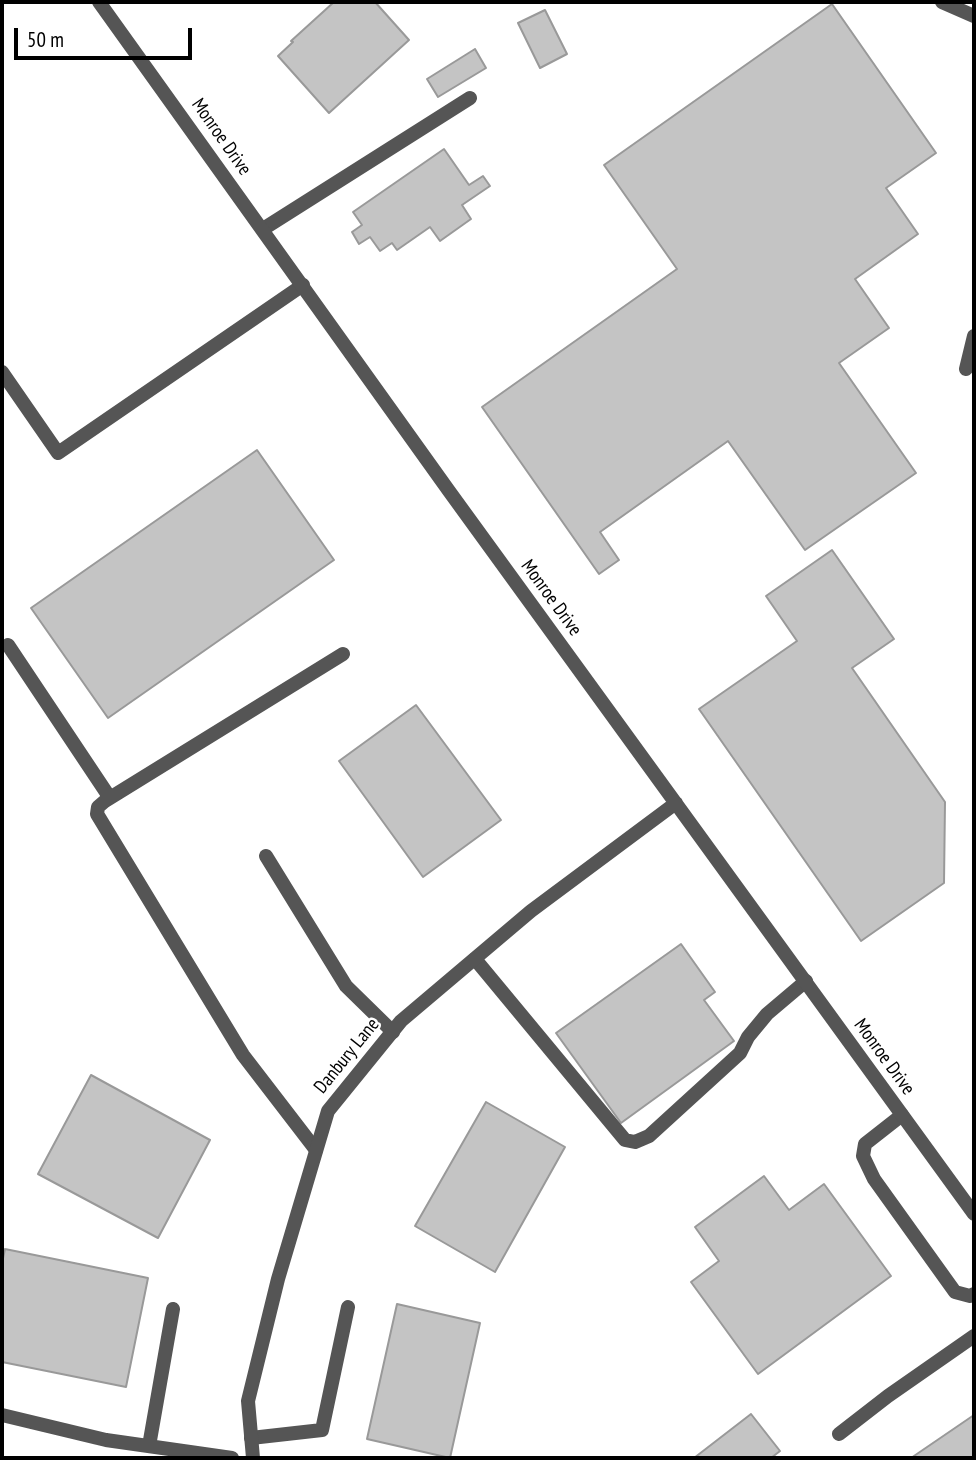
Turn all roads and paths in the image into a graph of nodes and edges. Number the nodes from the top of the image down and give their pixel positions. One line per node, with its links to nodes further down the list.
1 (99, 2): 5 (street, Monroe Drive)
2 (942, 2): 3 (street)
3 (974, 16)
4 (470, 98): 5 (street)
5 (263, 229): 6 (street, Monroe Drive)
6 (303, 285): 9 (street); 13 (street, Monroe Drive)
7 (974, 336): 8 (street)
8 (966, 369)
9 (2, 372)
10 (8, 645): 12 (street)
11 (343, 654): 12 (street)
12 (110, 798): 19 (street)
13 (676, 803): 15 (street, Danbury Lane); 16 (street, Monroe Drive)
14 (266, 856): 17 (street)
15 (475, 959): 16 (street); 17 (street, Danbury Lane)
16 (806, 981): 18 (street, Monroe Drive)
17 (393, 1031): 19 (street, Danbury Lane)
18 (902, 1115): 20 (street, Monroe Drive); 21 (street)
19 (316, 1150): 27 (street, Danbury Lane)
20 (974, 1214)
21 (973, 1297)
22 (348, 1307): 27 (street)
23 (173, 1309): 28 (street)
24 (974, 1336): 26 (street)
25 (2, 1415): 28 (street)
26 (839, 1434)
27 (251, 1437): 30 (street, Danbury Lane)
28 (149, 1446): 29 (street)
29 (232, 1458)
30 (253, 1458)

